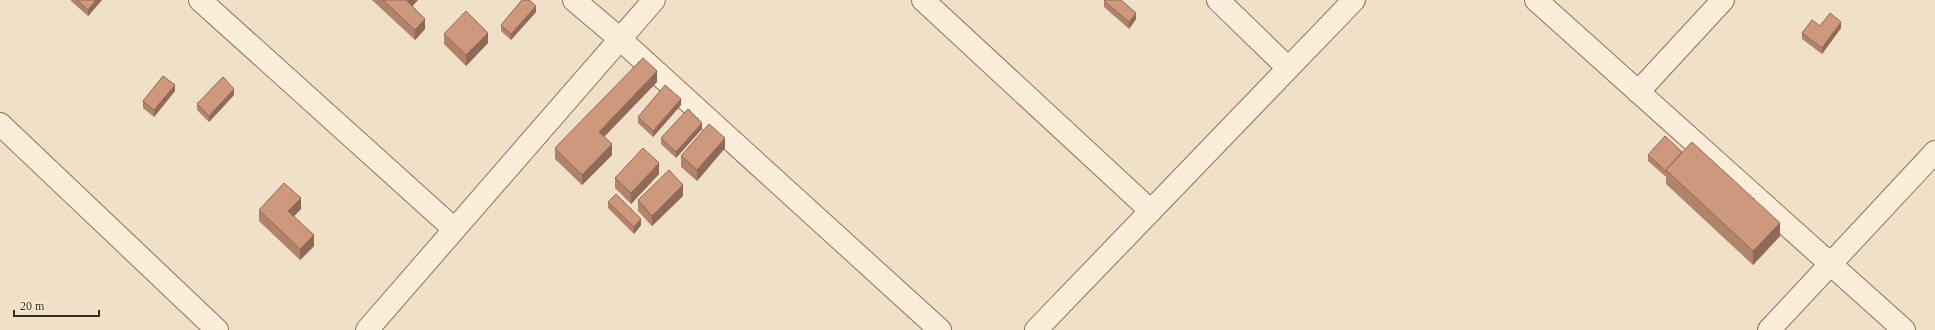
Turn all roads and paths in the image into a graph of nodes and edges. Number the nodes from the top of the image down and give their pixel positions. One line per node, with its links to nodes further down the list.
1 (200, 0): 15 (street)
2 (574, 0): 9 (street)
3 (654, 0): 9 (street)
4 (923, 0): 14 (street)
5 (1218, 0): 10 (street)
6 (1354, 0): 10 (street)
7 (1536, 0): 11 (street)
8 (1723, 0): 11 (street)
9 (620, 39): 15 (street); 19 (street)
10 (1288, 68): 14 (street)
11 (1638, 92): 16 (street)
12 (0, 124): 17 (street)
13 (1935, 152): 16 (street)
14 (1151, 211): 20 (street)
15 (454, 230): 18 (street)
16 (1830, 264): 21 (street); 22 (street)
17 (217, 330)
18 (366, 330)
19 (940, 330)
20 (1036, 330)
21 (1769, 330)
22 (1904, 330)

